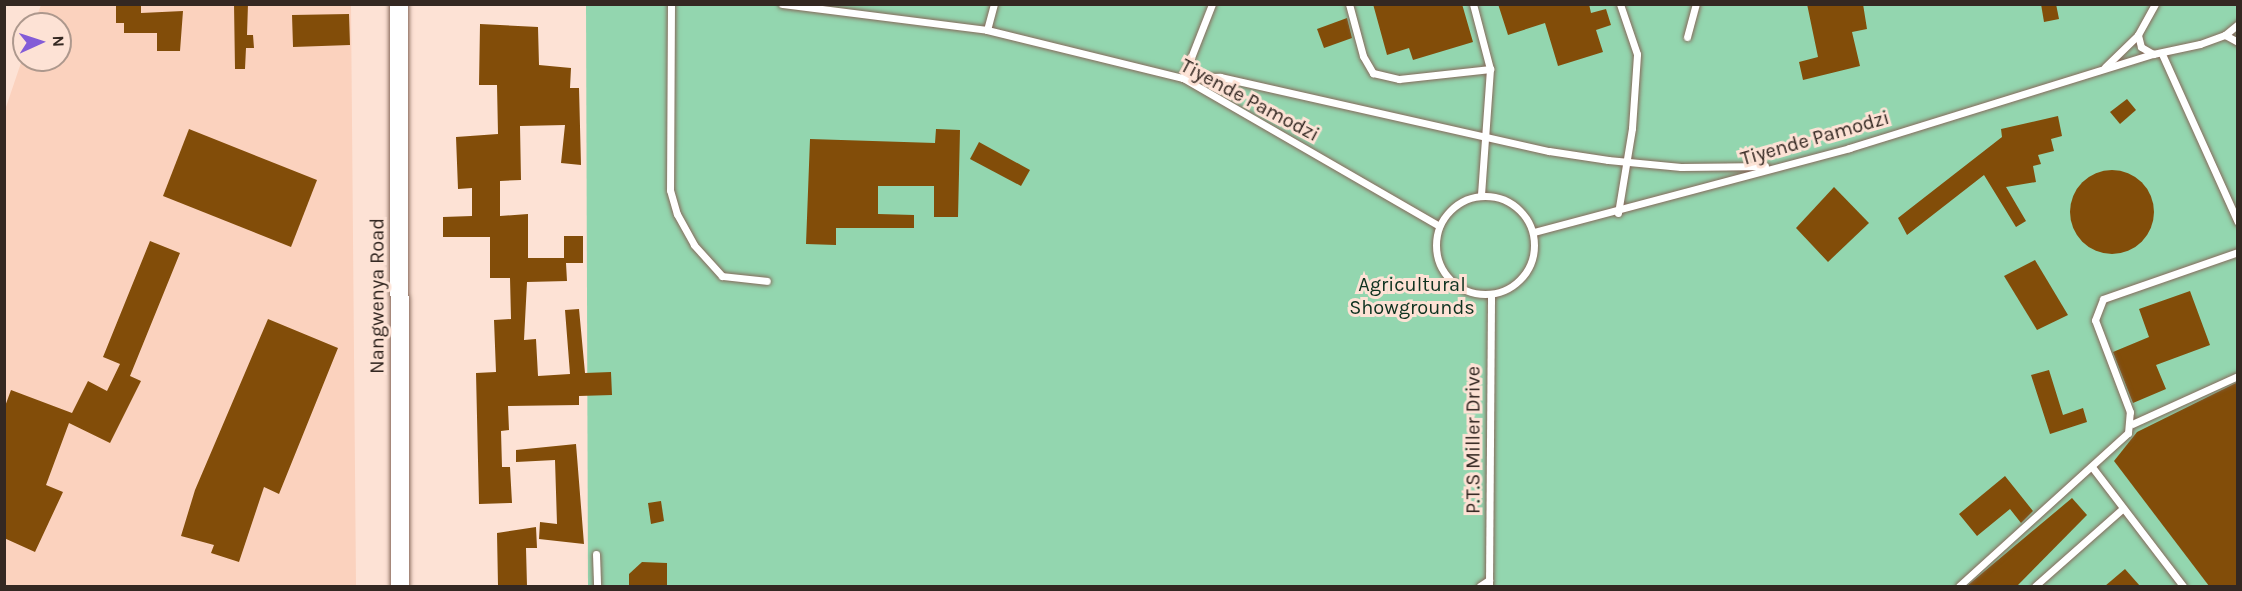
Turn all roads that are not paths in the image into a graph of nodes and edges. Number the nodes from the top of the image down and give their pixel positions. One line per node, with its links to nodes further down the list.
1 (399, 4): 40 (main road, Nangwenya Road)
2 (671, 4): 32 (lane)
3 (782, 4): 11 (lane, Tiyende Pamodzi)
4 (994, 4): 13 (lane)
5 (1212, 4): 22 (lane)
6 (1349, 4): 20 (lane)
7 (1473, 4): 20 (lane)
8 (1620, 4): 24 (lane)
9 (1696, 4): 16 (lane)
10 (2155, 4): 14 (lane, Tiyende Pamodzi)
11 (809, 6): 13 (lane, Tiyende Pamodzi)
12 (2238, 24): 15 (lane)
13 (987, 30): 22 (lane, Tiyende Pamodzi)
14 (2138, 35): 18 (lane); 21 (lane, Tiyende Pamodzi)
15 (2225, 35): 17 (lane); 19 (lane, Tiyende Pamodzi)
16 (1687, 37)
17 (2238, 42)
18 (2153, 54): 19 (lane, Tiyende Pamodzi); 21 (lane, Tiyende Pamodzi)
19 (2162, 54): 28 (lane)
20 (1490, 69): 23 (lane)
21 (2103, 69): 25 (lane, Tiyende Pamodzi)
22 (1183, 78): 23 (lane); 29 (lane, Tiyende Pamodzi)
23 (1488, 136): 24 (lane); 26 (lane)
24 (1628, 162): 25 (lane); 27 (lane)
25 (1774, 166): 27 (lane, Tiyende Pamodzi)
26 (1481, 196): 29 (lane); 30 (lane)
27 (1618, 213): 30 (lane, Tiyende Pamodzi)
28 (2238, 222)
29 (1439, 226): 33 (lane)
30 (1534, 232): 33 (lane)
31 (2238, 252): 35 (lane)
32 (767, 281)
33 (1491, 294): 39 (lane, P.T.S Miller Drive)
34 (2238, 376): 35 (lane)
35 (2132, 424): 36 (lane)
36 (2092, 467): 37 (lane); 43 (lane)
37 (2121, 510): 44 (lane); 45 (lane)
38 (596, 554): 41 (lane)
39 (1489, 583): 42 (lane)
40 (400, 586)
41 (597, 586)
42 (1480, 586)
43 (1959, 586)
44 (2035, 586)
45 (2182, 586)

